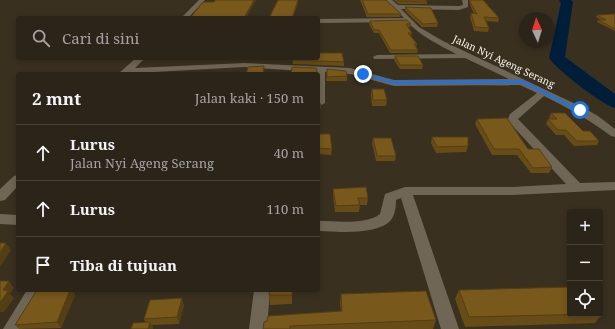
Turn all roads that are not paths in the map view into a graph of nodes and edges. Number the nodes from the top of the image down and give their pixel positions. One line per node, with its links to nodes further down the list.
1 (202, 0): 5 (street)
2 (389, 0): 4 (street, Jalan Nyi Ageng Serang)
3 (465, 0): 4 (street)
4 (395, 7): 6 (street, Jalan Nyi Ageng Serang)
5 (186, 16)
6 (409, 20): 7 (street); 8 (street, Jalan Nyi Ageng Serang)
7 (320, 21)
8 (466, 56): 9 (street); 16 (street, Jalan Nyi Ageng Serang)
9 (377, 57)
10 (139, 60): 14 (street)
11 (284, 60): 13 (street)
12 (321, 69): 13 (street); 16 (street); 18 (street)
13 (282, 70): 15 (street)
14 (125, 72)
15 (137, 72)
16 (522, 82): 17 (street, Jalan Nyi Ageng Serang)
17 (544, 92): 19 (street, Jalan Nyi Ageng Serang); 22 (street)
18 (320, 103)
19 (615, 134)
20 (16, 181): 24 (street)
21 (615, 186): 22 (street)
22 (577, 188): 23 (street)
23 (406, 191): 27 (street); 32 (street)
24 (0, 198)
25 (0, 219): 26 (street)
26 (16, 220)
27 (320, 226)
28 (35, 292): 30 (street)
29 (262, 292): 31 (street)
30 (12, 329)
31 (258, 329)
32 (450, 329)

